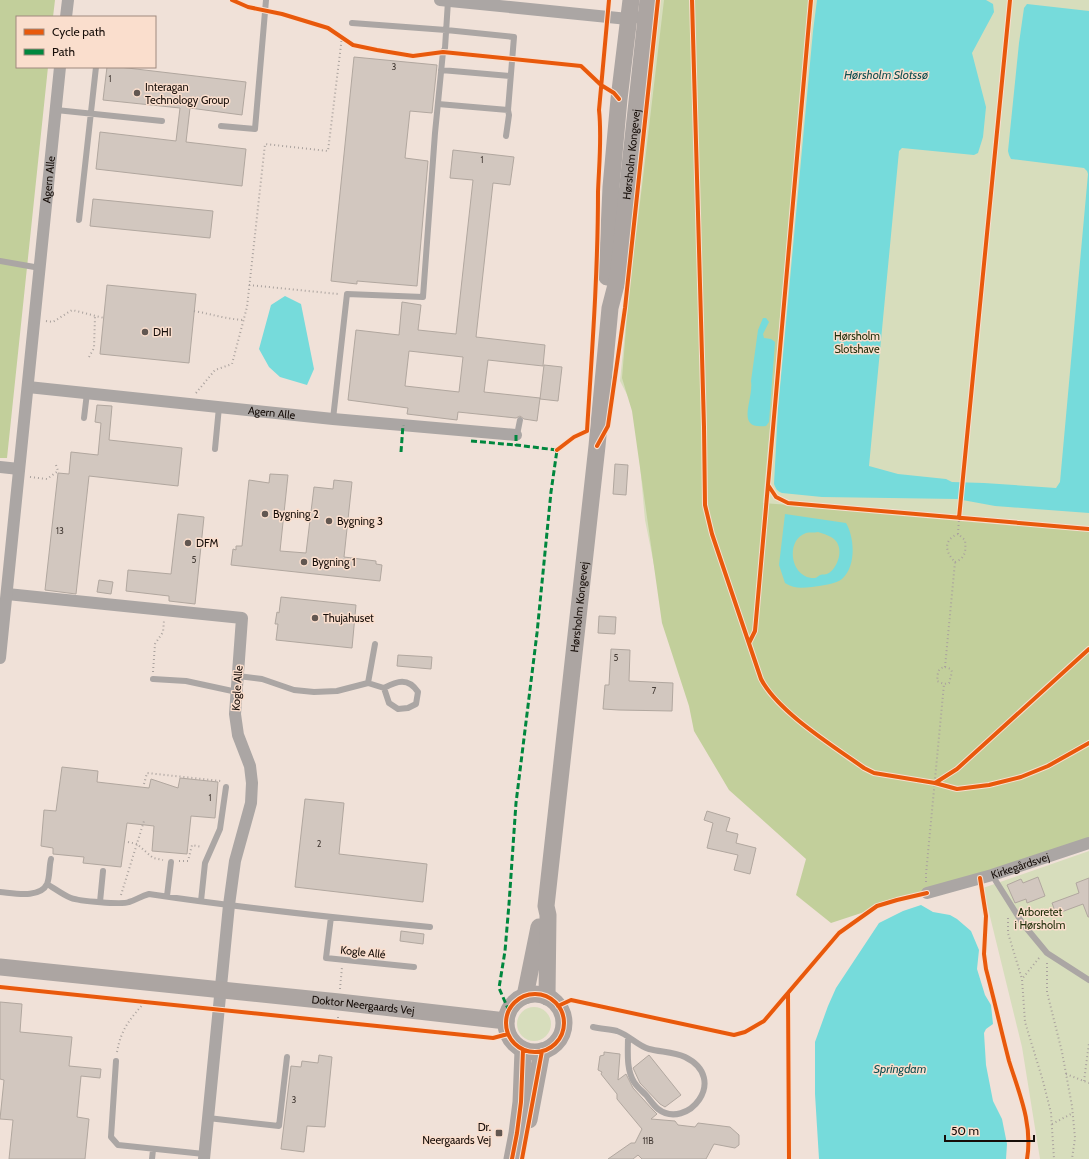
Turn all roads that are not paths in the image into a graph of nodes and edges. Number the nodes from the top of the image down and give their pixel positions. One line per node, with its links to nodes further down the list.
1 (68, 0): 6 (street)
2 (266, 0): 19 (lane)
3 (631, 0): 7 (main road, Hørsholm Kongevej)
4 (451, 1): 7 (street); 9 (lane)
5 (647, 6): 7 (street); 21 (main road, Hørsholm Kongevej)
6 (66, 16)
7 (628, 20): 21 (main road); 25 (main road, Hørsholm Kongevej)
8 (352, 23): 9 (lane)
9 (446, 30): 12 (lane); 13 (lane)
10 (60, 68): 15 (street, Agern Alle)
11 (96, 68): 17 (lane)
12 (441, 70): 13 (lane); 14 (lane)
13 (510, 76): 16 (lane)
14 (438, 104): 16 (lane); 30 (lane)
15 (56, 110): 17 (lane); 24 (street, Agern Alle)
16 (508, 110): 20 (lane)
17 (91, 114): 18 (lane); 22 (lane)
18 (162, 121)
19 (221, 126)
20 (506, 136)
21 (628, 185): 25 (main road, Hørsholm Kongevej)
22 (79, 220)
23 (0, 261): 24 (lane)
24 (40, 268): 26 (street, Agern Alle)
25 (610, 308): 57 (main road, Hørsholm Kongevej)
26 (28, 387): 27 (street, Agern Alle); 35 (street, Agern Alle)
27 (87, 393): 28 (street, Agern Alle); 29 (lane)
28 (219, 407): 30 (street, Agern Alle); 33 (lane)
29 (84, 418)
30 (333, 419): 32 (street, Agern Alle)
31 (520, 420): 32 (lane)
32 (516, 435)
33 (215, 450)
34 (0, 467): 35 (street)
35 (19, 472): 36 (street, Agern Alle)
36 (6, 594): 38 (street, Agern Alle); 39 (street, Kogle Alle)
37 (376, 644): 41 (lane)
38 (0, 658)
39 (238, 676): 41 (lane); 43 (street, Kogle Alle)
40 (153, 679): 43 (lane)
41 (368, 683): 42 (lane)
42 (384, 688): 42 (lane)
43 (237, 692): 56 (street, Kogle Alle)
44 (226, 787): 55 (lane)
45 (1089, 843): 49 (street, Kirkegårdsvej)
46 (51, 859): 50 (lane)
47 (171, 862): 53 (lane)
48 (104, 871): 54 (lane)
49 (992, 875): 51 (street, Kirkegårdsvej); 62 (lane)
50 (47, 884): 52 (lane); 54 (lane)
51 (927, 888)
52 (0, 892)
53 (167, 896): 54 (lane); 55 (lane)
54 (100, 902)
55 (201, 902): 56 (lane)
56 (229, 906): 58 (lane); 63 (street, Kogle Alle)
57 (546, 906): 64 (main road, Hørsholm Kongevej); 65 (main road, Hørsholm Kongevej)
58 (331, 918): 59 (lane); 61 (lane, Kogle Allé)
59 (430, 927)
60 (0, 967): 63 (main road, Doktor Neergaards Vej)
61 (414, 967)
62 (1089, 980)
63 (221, 990): 66 (main road, Doktor Neergaards Vej); 73 (street)
64 (525, 996): 65 (main road); 66 (main road)
65 (547, 997): 70 (main road)
66 (506, 1021): 69 (main road)
67 (594, 1027): 68 (lane)
68 (628, 1037): 68 (lane)
69 (523, 1050): 70 (main road); 77 (main road)
70 (542, 1052): 78 (main road)
71 (287, 1057): 73 (lane)
72 (116, 1061): 74 (lane)
73 (208, 1118): 75 (street)
74 (153, 1150): 75 (lane); 76 (lane)
75 (204, 1157)
76 (152, 1159)
77 (512, 1159)
78 (522, 1159)

